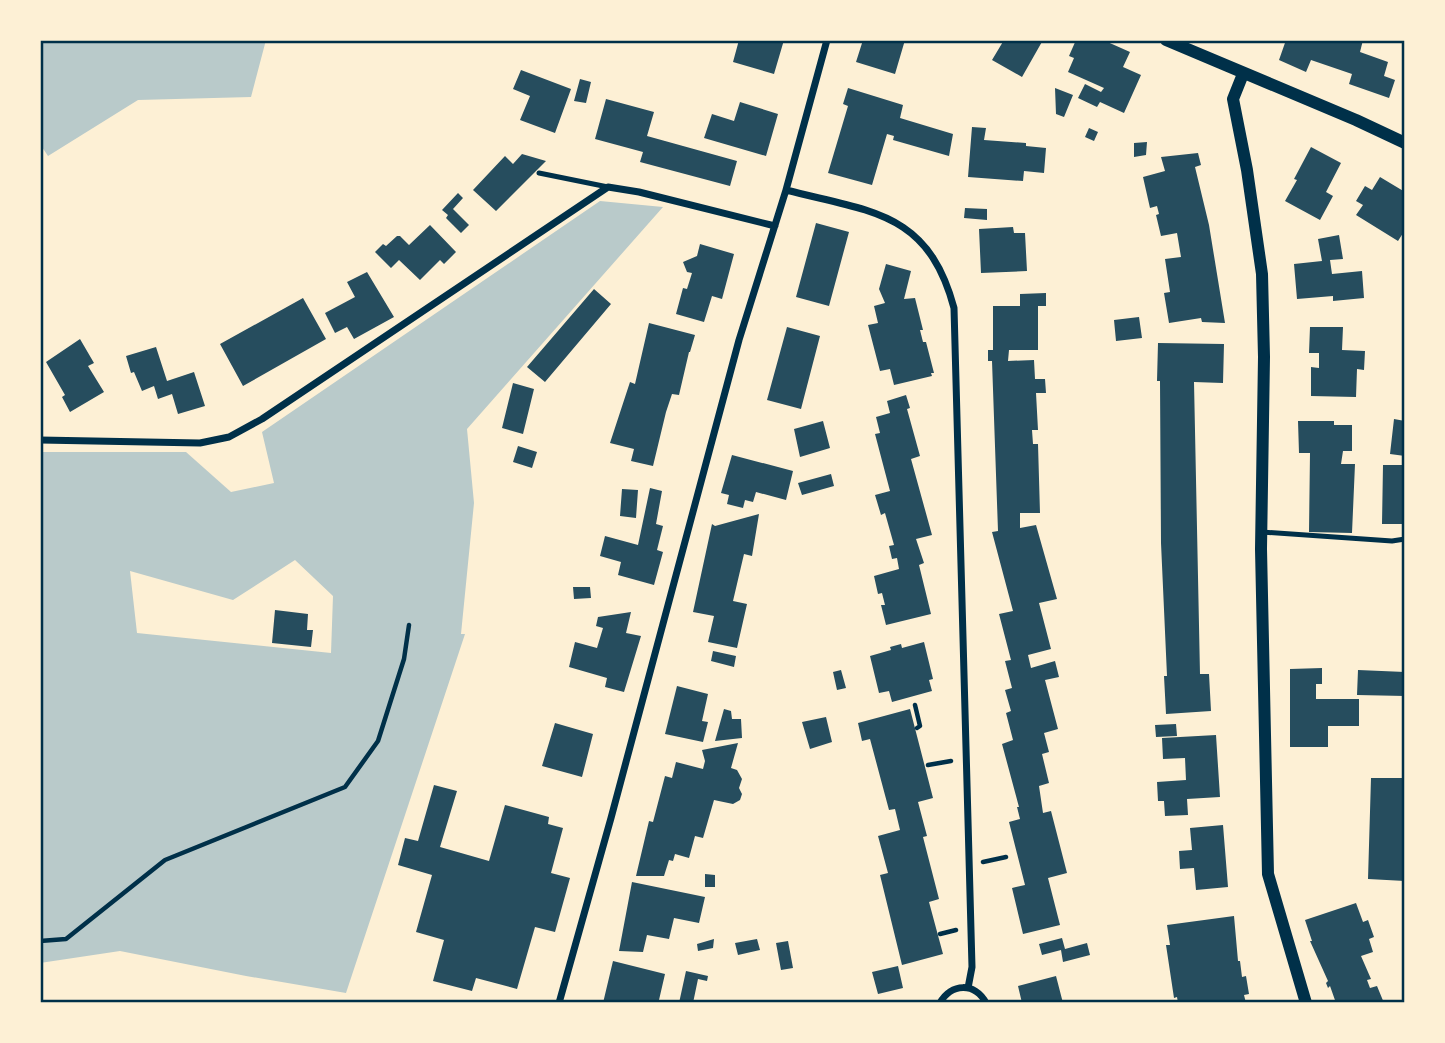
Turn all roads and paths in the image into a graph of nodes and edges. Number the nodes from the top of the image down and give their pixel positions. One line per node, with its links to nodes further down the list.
1 (827, 40): 7 (street)
2 (1166, 40): 3 (street)
3 (1243, 74): 4 (street); 10 (street)
4 (1405, 143)
5 (539, 173): 6 (lane)
6 (608, 187): 8 (street); 9 (street)
7 (786, 190): 8 (street); 15 (street)
8 (775, 226): 19 (street)
9 (40, 440)
10 (1261, 532): 11 (lane); 22 (street)
11 (1405, 539)
12 (409, 625): 17 (path)
13 (915, 705): 14 (path)
14 (917, 728)
15 (966, 758): 16 (path); 18 (street)
16 (928, 765)
17 (40, 942)
18 (968, 988): 20 (street); 21 (street)
19 (559, 1003)
20 (940, 1003)
21 (986, 1003)
22 (1306, 1003)

